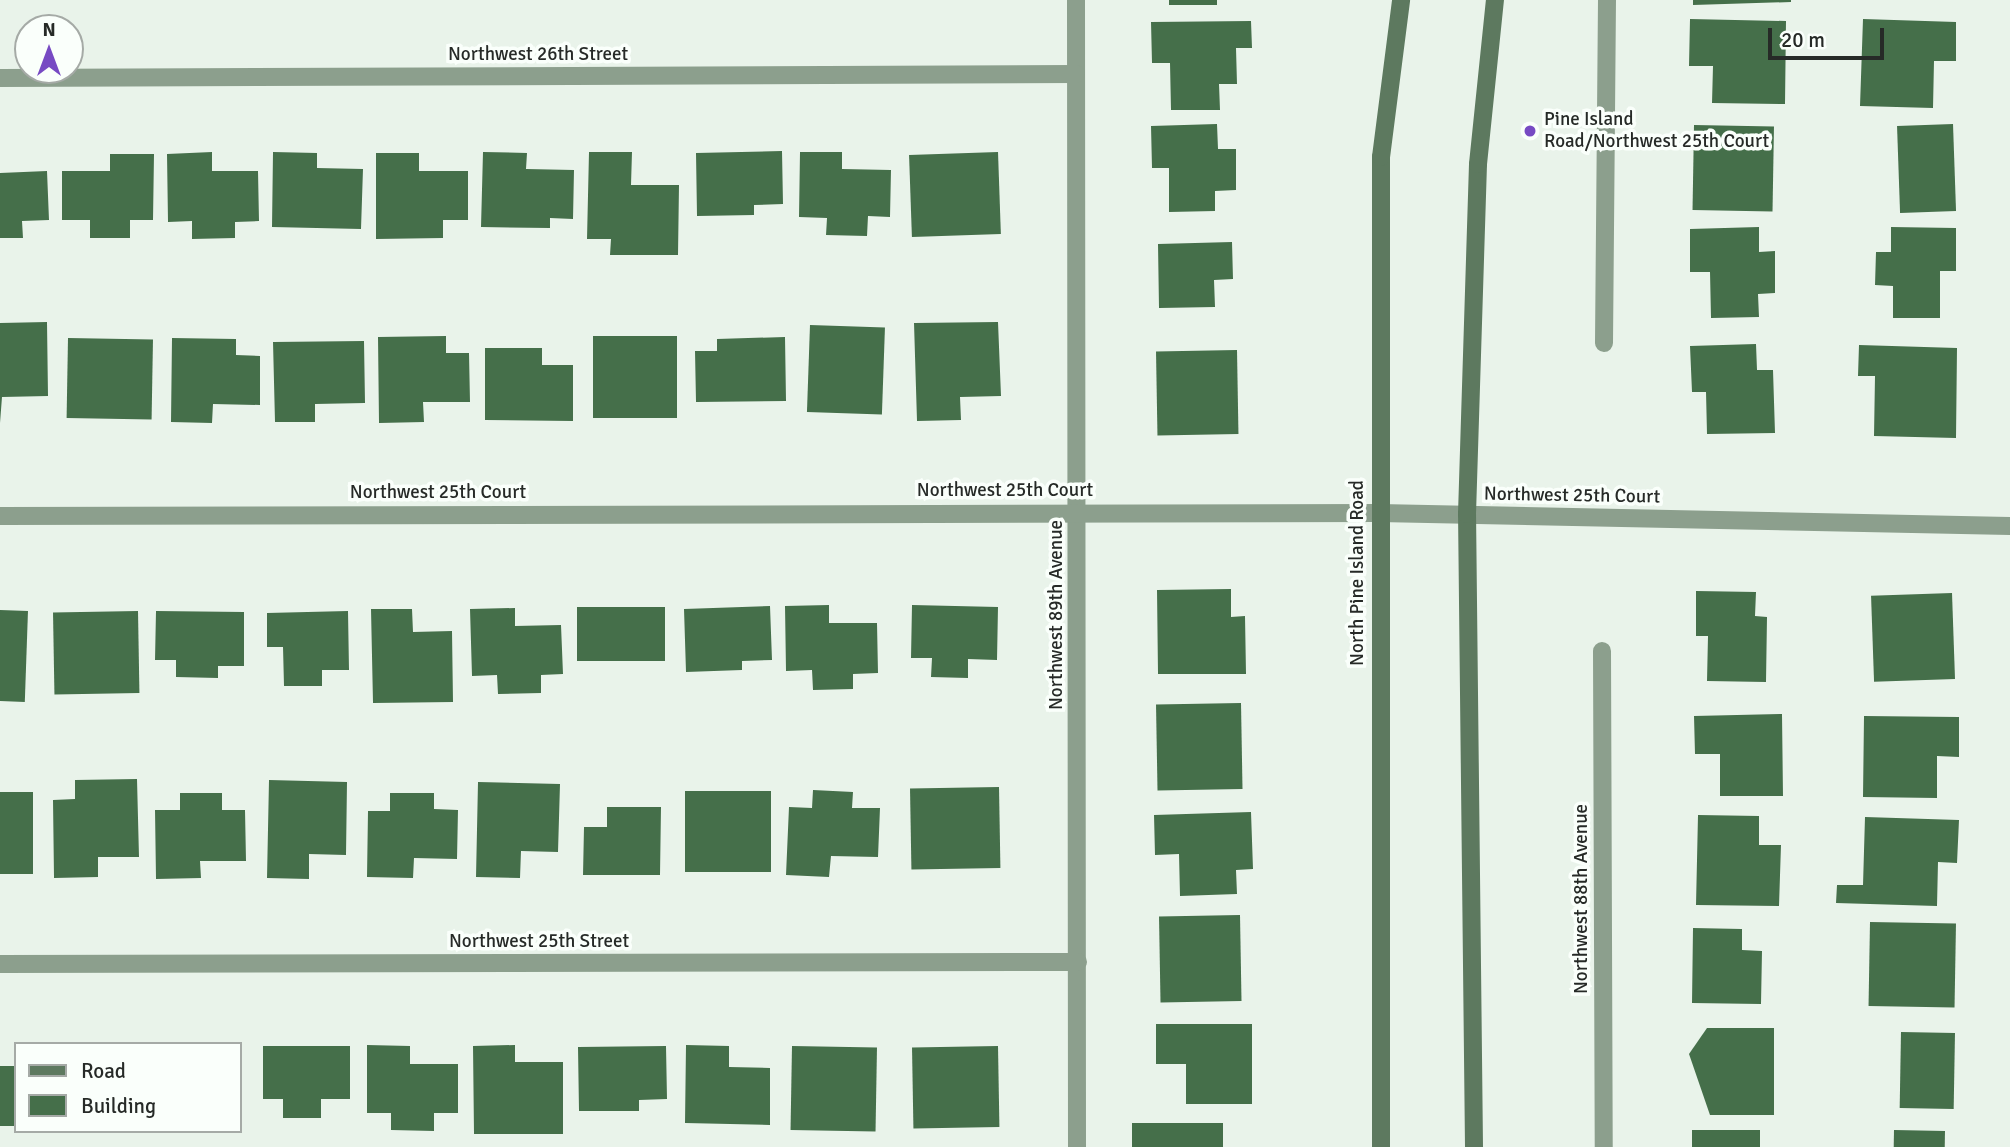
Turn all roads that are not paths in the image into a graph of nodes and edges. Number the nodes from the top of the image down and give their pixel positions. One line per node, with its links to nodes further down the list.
1 (1076, 0): 5 (street, Northwest 89th Avenue)
2 (1401, 0): 9 (main road, North Pine Island Road)
3 (1495, 0): 10 (main road)
4 (1607, 0): 7 (street)
5 (1076, 74): 6 (street, Northwest 26th Street); 8 (street, Northwest 89th Avenue)
6 (0, 78)
7 (1604, 343)
8 (1078, 511): 9 (street, Northwest 25th Court); 11 (street, Northwest 25th Court); 14 (street, Northwest 89th Avenue)
9 (1379, 513): 10 (street, Northwest 25th Court); 17 (main road, North Pine Island Road)
10 (1467, 514): 12 (street, Northwest 25th Court); 18 (main road)
11 (0, 516)
12 (2010, 526)
13 (1602, 651): 19 (street, Northwest 88th Avenue)
14 (1078, 962): 15 (street, Northwest 25th Street); 16 (street, Northwest 89th Avenue)
15 (0, 964)
16 (1077, 1147)
17 (1381, 1147)
18 (1474, 1147)
19 (1604, 1147)

